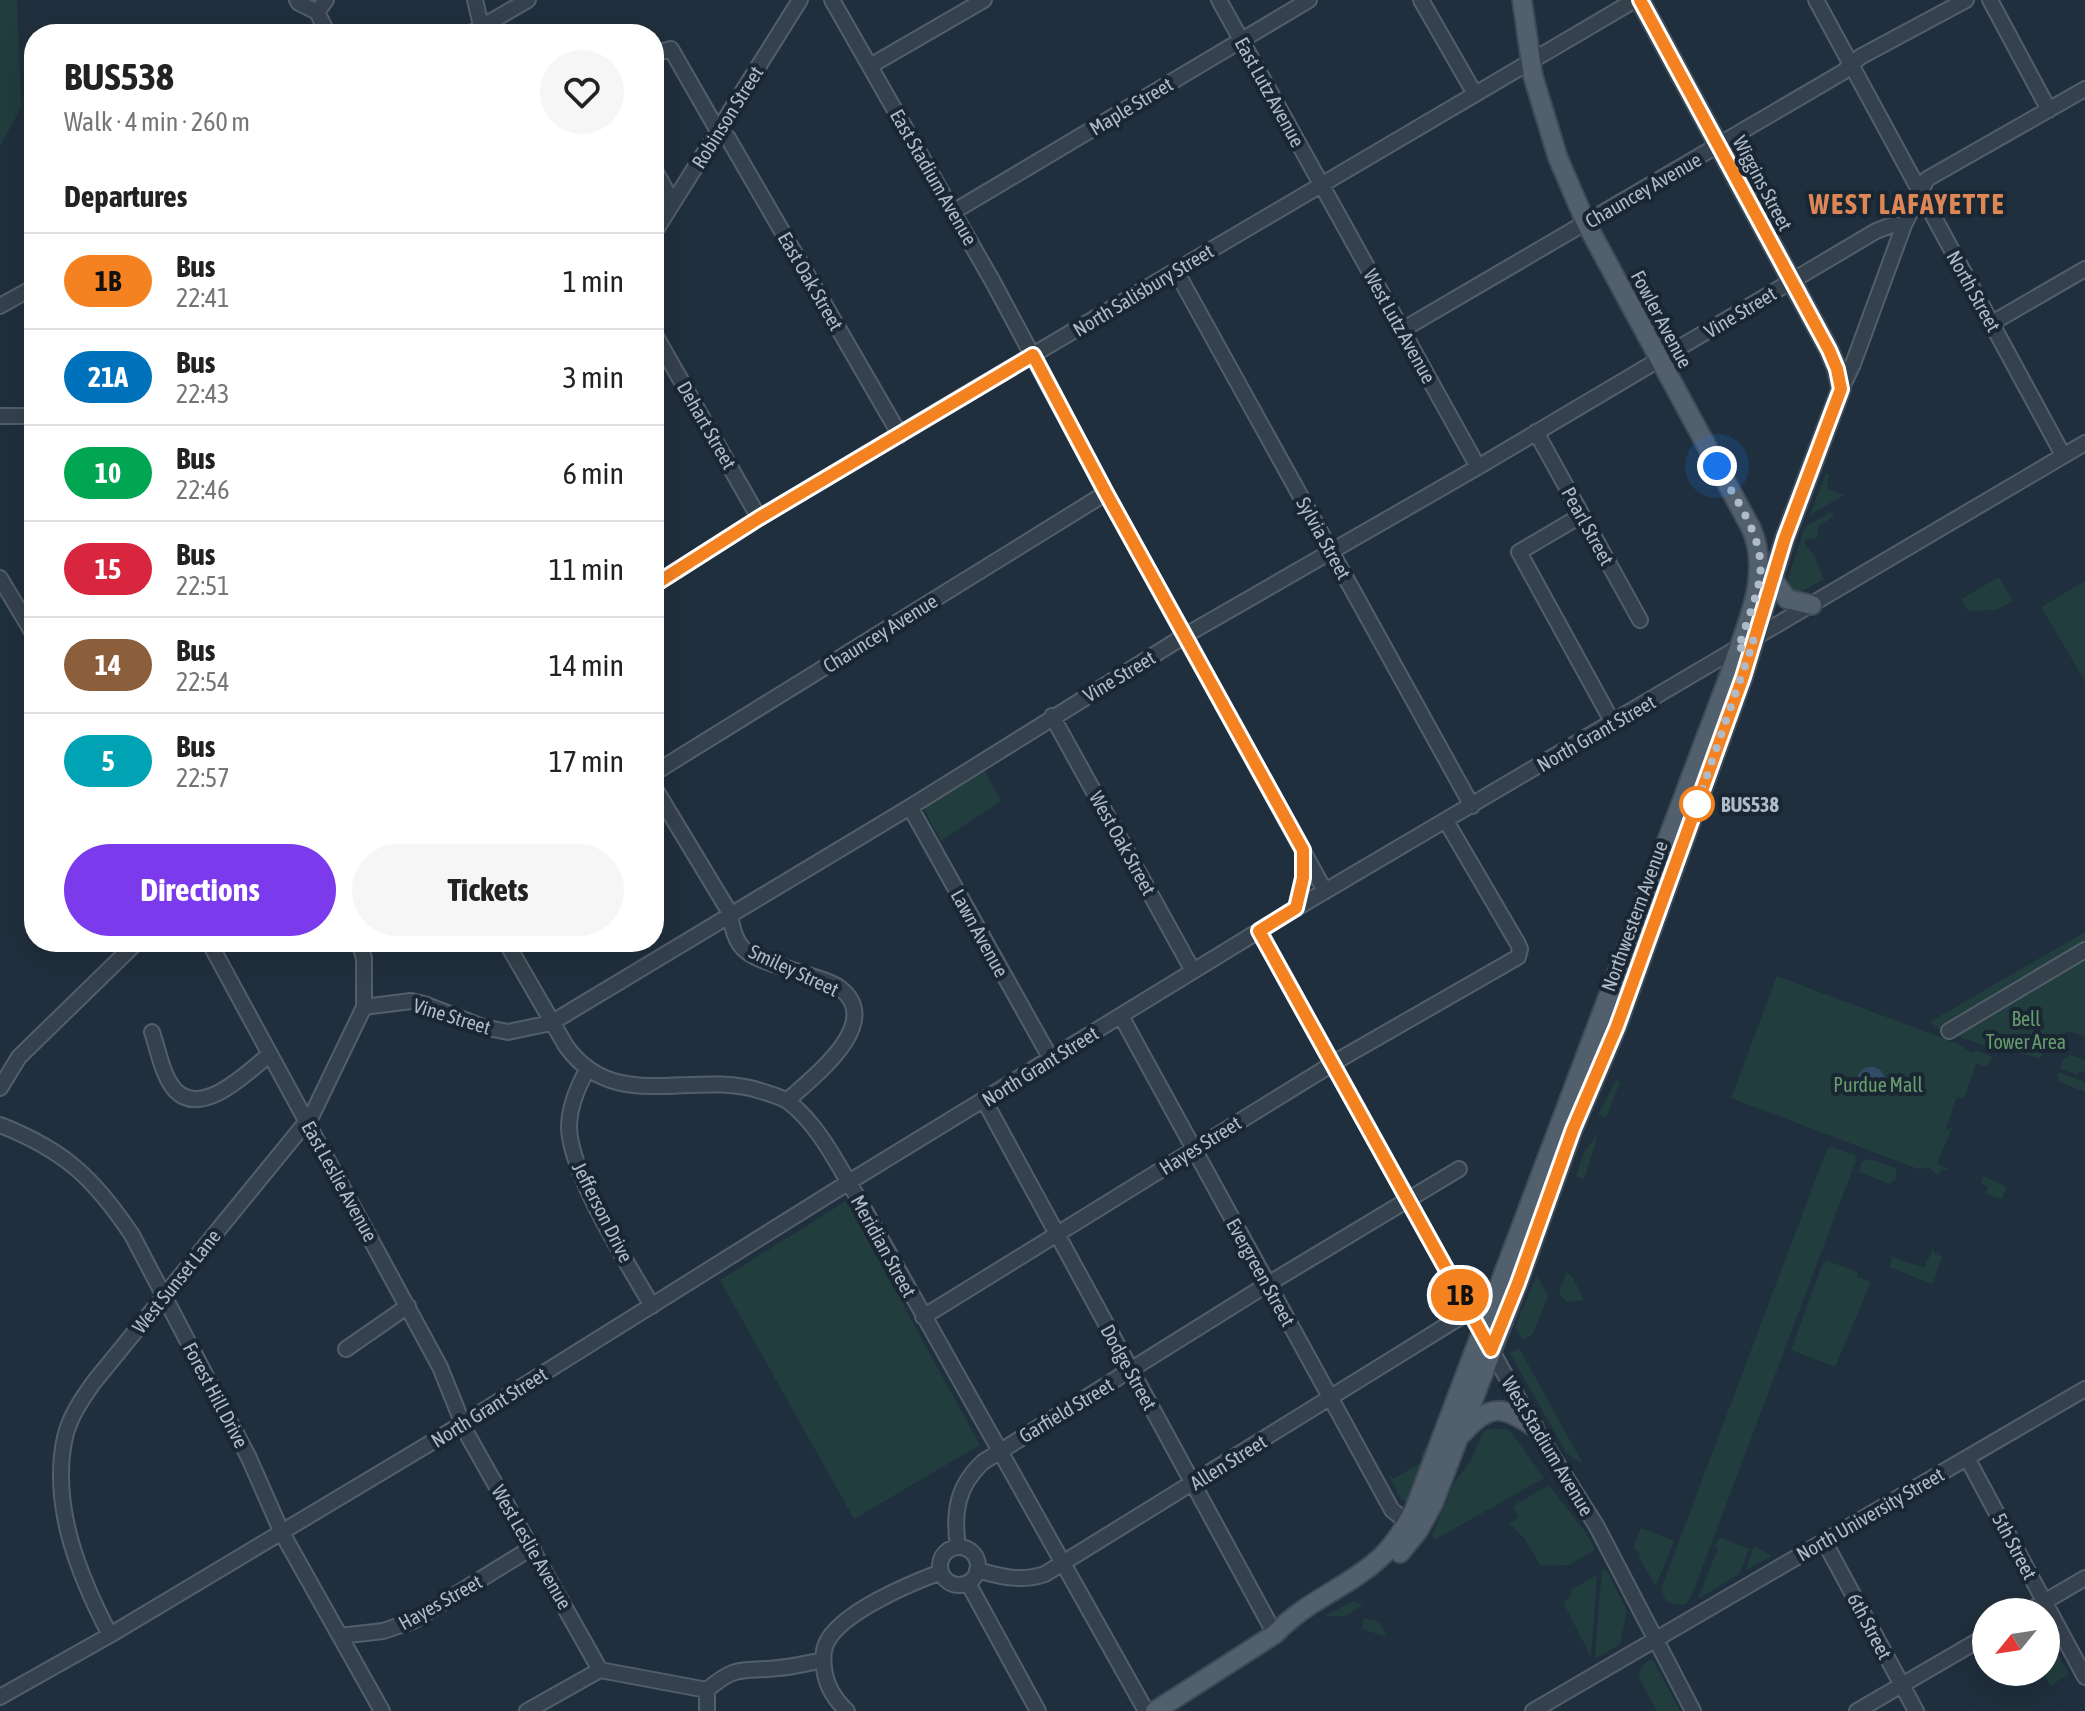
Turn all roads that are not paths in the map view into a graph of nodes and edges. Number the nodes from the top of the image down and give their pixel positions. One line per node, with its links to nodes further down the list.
1 (297, 0): 16 (street)
2 (475, 0): 17 (street)
3 (528, 0): 18 (street)
4 (800, 0): 28 (street, Robinson Street)
5 (832, 0): 24 (street, East Stadium Avenue)
6 (984, 0): 24 (street)
7 (1219, 0): 19 (street, East Lutz Avenue)
8 (1309, 0): 19 (street, Maple Street)
9 (1421, 0): 26 (street)
10 (1522, 0): 22 (main road, Fowler Avenue)
11 (1638, 0): 21 (main road, Wiggins Street); 22 (street, North Salisbury Street)
12 (1651, 0): 21 (main road)
13 (1816, 0): 23 (street, North Street)
14 (1966, 0): 23 (street, Chauncey Avenue)
15 (1990, 0): 27 (street)
16 (321, 6)
17 (477, 24)
18 (490, 24)
19 (1241, 40): 30 (street, East Lutz Avenue); 34 (street, Maple Street)
20 (664, 51): 28 (street, East Oak Street)
21 (1673, 59): 29 (main road, Wiggins Street)
22 (1530, 61): 26 (street, North Salisbury Street); 36 (main road, Fowler Avenue)
23 (1851, 65): 29 (street, Chauncey Avenue); 32 (street, North Street)
24 (870, 66): 34 (street, East Stadium Avenue)
25 (2085, 89): 27 (street, Northwestern Avenue)
26 (1475, 94): 30 (street, North Salisbury Street)
27 (2049, 110): 32 (street, Northwestern Avenue)
28 (718, 131): 33 (street, Robinson Street); 52 (street, East Oak Street)
29 (1718, 146): 36 (street, Chauncey Avenue); 40 (main road, Wiggins Street)
30 (1321, 185): 39 (street, North Salisbury Street); 44 (street, West Lutz Avenue)
31 (664, 187): 33 (street)
32 (1919, 193): 37 (street, Northwestern Avenue); 43 (street, North Street)
33 (673, 203): 35 (street, Robinson Street)
34 (953, 212): 46 (street, East Stadium Avenue)
35 (664, 217)
36 (1586, 223): 44 (street, Chauncey Avenue); 47 (main road, Fowler Avenue)
37 (1904, 225): 40 (street, Vine Street); 48 (street, Northwestern Avenue)
38 (2085, 269): 43 (street)
39 (1176, 271): 46 (street, North Salisbury Street); 61 (street, Sylvia Street)
40 (1791, 281): 47 (street, Vine Street); 48 (main road, Wiggins Street)
41 (24, 293): 42 (street)
42 (0, 306)
43 (1992, 323): 54 (street, North Street)
44 (1402, 330): 55 (street, West Lutz Avenue)
45 (664, 351): 58 (street, Dehart Street)
46 (1033, 355): 52 (street, North Salisbury Street); 56 (street)
47 (1658, 360): 51 (street, Vine Street); 59 (main road, Fowler Avenue)
48 (1841, 389): 60 (main road, Northwestern Avenue)
49 (0, 416): 50 (street)
50 (24, 416)
51 (1536, 432): 55 (street, Vine Street); 57 (street, Pearl Street)
52 (900, 435): 58 (street, North Salisbury Street)
53 (2085, 443): 54 (street, North Grant Street)
54 (2063, 455): 65 (street, North Grant Street)
55 (1478, 467): 61 (street, Vine Street)
56 (1106, 493): 68 (street); 73 (street, Chauncey Avenue)
57 (1582, 515): 67 (street, Pearl Street); 72 (street)
58 (759, 518): 63 (street, North Salisbury Street)
59 (1751, 528): 60 (main road); 70 (main road, Fowler Avenue)
60 (1785, 538): 64 (main road, Northwestern Avenue)
61 (1332, 552): 68 (street, Vine Street); 75 (street, Sylvia Street)
62 (0, 578): 66 (street)
63 (664, 579)
64 (1773, 579): 65 (main road); 69 (main road, Northwestern Avenue)
65 (1812, 605): 69 (street, North Grant Street)
66 (24, 618)
67 (1640, 620)
68 (1186, 635): 71 (street, Vine Street); 78 (street)
69 (1754, 640): 70 (street, North Grant Street); 116 (main road, Northwestern Avenue)
70 (1738, 650): 72 (street, North Grant Street); 114 (main road, Northwestern Avenue)
71 (1052, 716): 76 (street, Vine Street); 88 (street, West Oak Street)
72 (1613, 723): 75 (street, North Grant Street)
73 (664, 767)
74 (664, 804): 81 (street, Smiley Street)
75 (1472, 806): 77 (street, North Grant Street)
76 (910, 807): 81 (street, Vine Street); 95 (street, Lawn Avenue)
77 (1446, 821): 79 (street, North Grant Street); 96 (street, Hayes Street)
78 (1303, 850): 79 (street); 80 (street)
79 (1325, 891): 80 (street, North Grant Street)
80 (1296, 908): 82 (street, North Grant Street)
81 (730, 913): 91 (street, Vine Street); 99 (street, Smiley Street)
82 (1259, 931): 88 (street, North Grant Street); 96 (street, West Stadium Avenue)
83 (2085, 950): 92 (street)
84 (127, 952): 98 (street)
85 (214, 952): 94 (street, East Leslie Avenue)
86 (362, 952): 89 (street, West Sunset Lane)
87 (512, 952): 91 (street)
88 (1193, 971): 90 (street, North Grant Street)
89 (364, 1007): 91 (street, Vine Street); 101 (street, West Sunset Lane)
90 (1121, 1016): 95 (street, North Grant Street); 103 (street, Evergreen Street)
91 (551, 1023): 97 (street)
92 (1949, 1031)
93 (152, 1032): 94 (street)
94 (270, 1054): 101 (street, East Leslie Avenue)
95 (1051, 1059): 100 (street, North Grant Street)
96 (1332, 1064): 103 (street, Hayes Street); 106 (street, West Stadium Avenue)
97 (587, 1070): 99 (street); 111 (street, Jefferson Drive)
98 (0, 1088)
99 (788, 1100): 105 (street, Meridian Street)
100 (984, 1100): 105 (street, North Grant Street); 107 (street, Dodge Street)
101 (308, 1122): 109 (street, West Sunset Lane); 110 (street, East Leslie Avenue)
102 (0, 1125): 109 (street, Forest Hill Drive)
103 (1193, 1150): 107 (street, Hayes Street); 108 (street, Evergreen Street)
104 (1459, 1169): 106 (street, Garfield Street)
105 (849, 1182): 111 (street, North Grant Street); 113 (street, Meridian Street)
106 (1406, 1200): 108 (street, Garfield Street); 112 (street, West Stadium Avenue)
107 (1058, 1234): 113 (street, Hayes Street); 117 (street, Dodge Street)
108 (1268, 1284): 117 (street, Garfield Street); 119 (street, Evergreen Street)
109 (163, 1297): 127 (street, Forest Hill Drive); 140 (street, West Sunset Lane)
110 (408, 1306): 115 (street); 120 (street, East Leslie Avenue)
111 (652, 1306): 120 (street, North Grant Street)
112 (1470, 1311): 114 (street, West Stadium Avenue); 119 (street, Allen Street)
113 (923, 1317): 123 (street, Meridian Street)
114 (1481, 1332): 116 (street, West Stadium Avenue); 126 (main road, Northwestern Avenue)
115 (346, 1349)
116 (1491, 1350): 121 (street, West Stadium Avenue); 122 (main road, Northwestern Avenue)
117 (1131, 1370): 123 (street, Garfield Street); 125 (street, Dodge Street)
118 (2085, 1389): 124 (street, North University Street)
119 (1330, 1398): 125 (street, Allen Street); 126 (street, Evergreen Street)
120 (462, 1424): 127 (street, North Grant Street); 129 (street, West Leslie Avenue)
121 (1534, 1427): 122 (main road); 142 (street, West Stadium Avenue)
122 (1459, 1438): 139 (main road, Northwestern Avenue)
123 (1000, 1450): 130 (street, Garfield Street); 131 (street, Meridian Street)
124 (1967, 1458): 128 (street, North University Street); 136 (street, 5th Street)
125 (1193, 1483): 131 (street, Allen Street); 139 (street, Dodge Street)
126 (1408, 1523): 139 (main road, Northwestern Avenue)
127 (282, 1533): 140 (street, North Grant Street); 141 (street, Forest Hill Drive)
128 (1824, 1541): 142 (street, North University Street); 147 (street, 6th Street)
129 (533, 1547): 141 (street, Hayes Street); 145 (street, West Leslie Avenue)
130 (958, 1547): 132 (street); 133 (street)
131 (1064, 1563): 132 (street, Allen Street); 155 (street, Meridian Street)
132 (977, 1570): 135 (street)
133 (941, 1572): 135 (street); 144 (street)
134 (2085, 1578): 137 (street)
135 (968, 1583): 154 (street)
136 (2043, 1598)
137 (2052, 1598)
138 (2060, 1630): 146 (street, 5th Street)
139 (1275, 1634): 156 (main road, Northwestern Avenue)
140 (110, 1635): 149 (street, North Grant Street)
141 (340, 1636): 152 (street, Forest Hill Drive)
142 (1655, 1639): 157 (street, North University Street); 158 (street, West Stadium Avenue)
143 (1972, 1644): 147 (street)
144 (823, 1660): 148 (street); 150 (street)
145 (600, 1670): 148 (street); 151 (street)
146 (2085, 1677)
147 (1902, 1685): 159 (street); 160 (street, 6th Street)
148 (707, 1690): 153 (street)
149 (0, 1697)
150 (838, 1709)
151 (532, 1710)
152 (382, 1711)
153 (707, 1711)
154 (1038, 1711)
155 (1146, 1711)
156 (1155, 1711)
157 (1533, 1711)
158 (1693, 1711)
159 (1857, 1711)
160 (1916, 1711)

